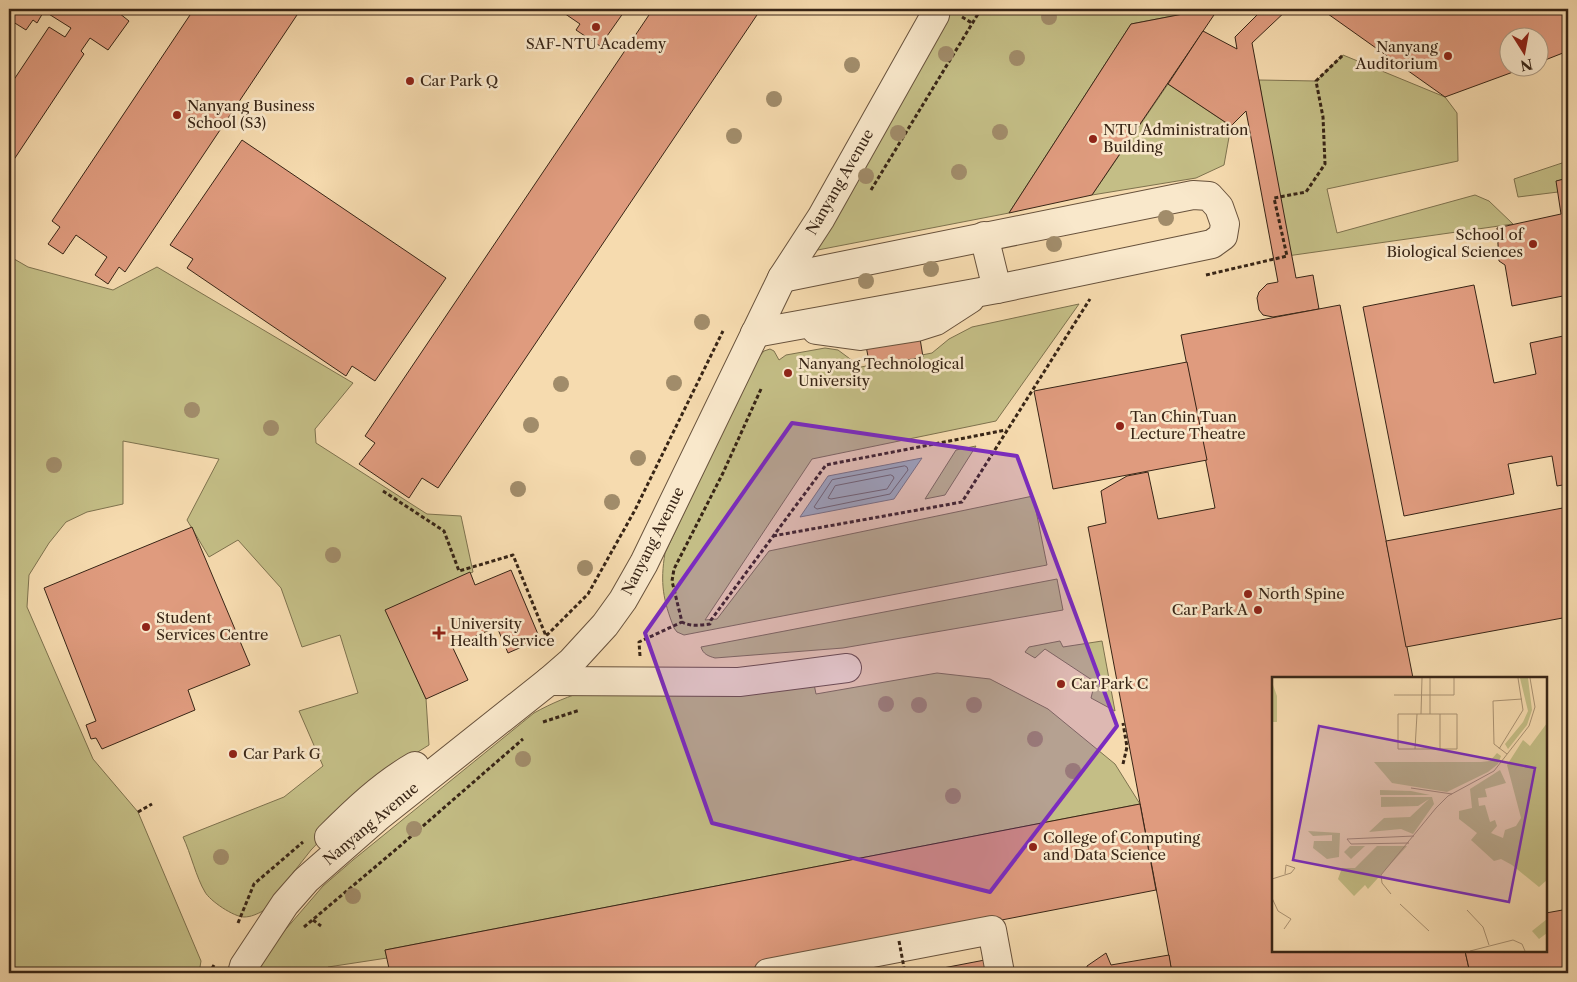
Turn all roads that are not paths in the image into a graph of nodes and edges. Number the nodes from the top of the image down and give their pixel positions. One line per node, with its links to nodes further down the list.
1 (936, 9): 3 (street, Nanyang Avenue)
2 (984, 236): 3 (street); 4 (street); 4 (street)
3 (782, 278): 5 (street, Nanyang Avenue)
4 (997, 289): 5 (street)
5 (755, 333): 7 (street, Nanyang Avenue)
6 (847, 668): 7 (street)
7 (550, 681): 9 (street, Nanyang Avenue)
8 (876, 963): 10 (street); 11 (street)
9 (242, 973)
10 (768, 973)
11 (1000, 973)

